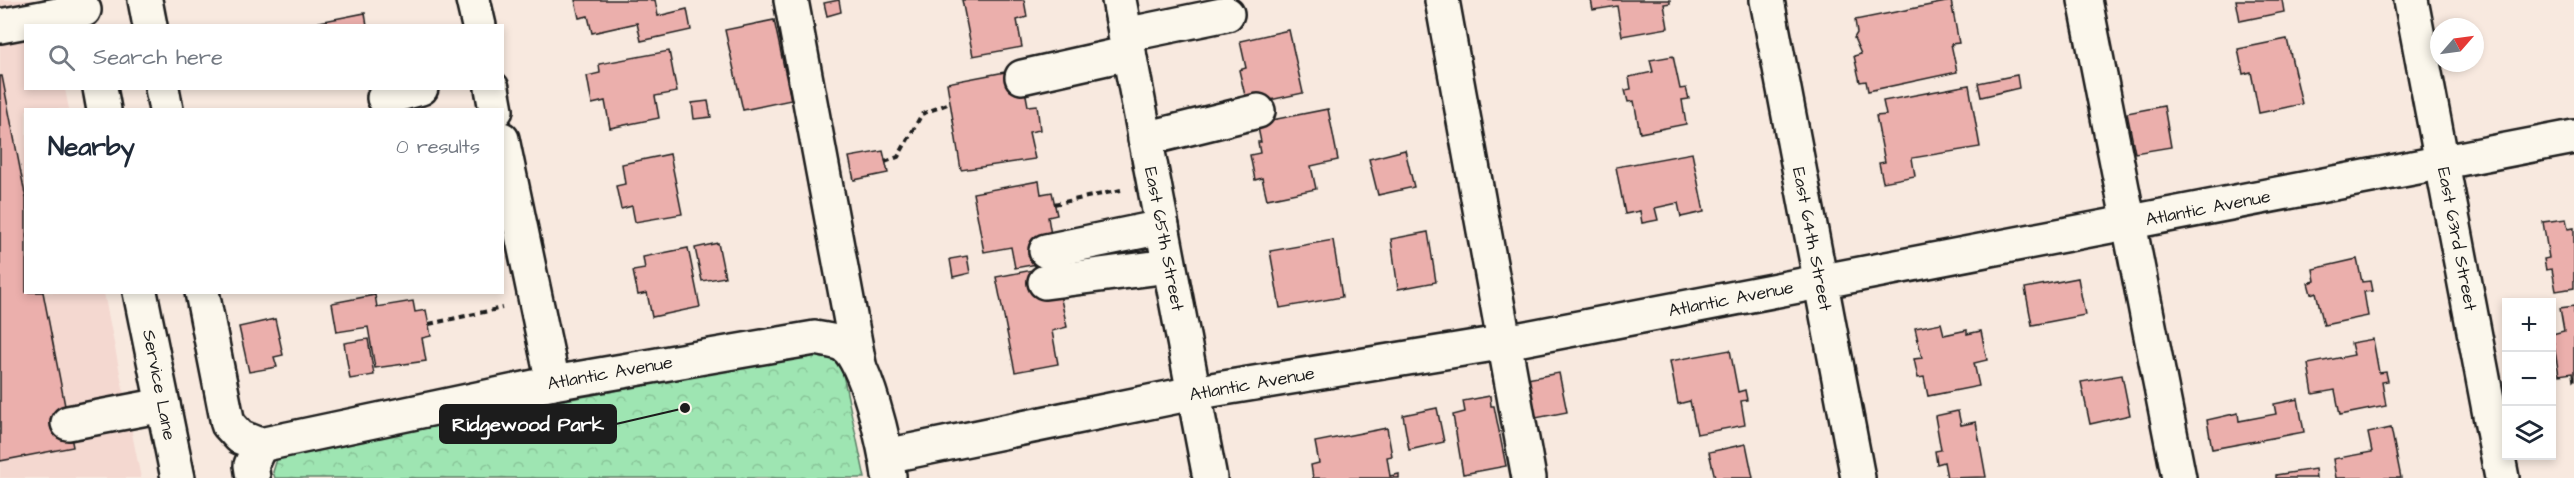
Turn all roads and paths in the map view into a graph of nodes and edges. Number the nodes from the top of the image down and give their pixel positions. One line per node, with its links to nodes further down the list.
1 (145, 0): 11 (street)
2 (473, 0): 12 (street)
3 (791, 0): 42 (street)
4 (1119, 0): 14 (street, East 65th Street)
5 (1442, 0): 41 (street)
6 (1767, 0): 36 (street, East 64th Street)
7 (2085, 0): 33 (street)
8 (2411, 0): 30 (street, East 63rd Street)
9 (85, 12): 13 (street)
10 (1227, 14): 14 (street)
11 (150, 24)
12 (479, 24)
13 (0, 26)
14 (1127, 44): 15 (street); 27 (street, East 65th Street)
15 (1022, 77)
16 (100, 90): 22 (street)
17 (162, 90): 23 (street)
18 (414, 90): 20 (street)
19 (492, 90): 24 (street)
20 (384, 98)
21 (950, 103): 29 (path)
22 (104, 108)
23 (166, 108)
24 (496, 108)
25 (1258, 111): 27 (street)
26 (2574, 137): 30 (street, Atlantic Avenue)
27 (1145, 139): 31 (street, East 65th Street)
28 (504, 149): 39 (street)
29 (885, 162)
30 (2442, 163): 33 (street, Atlantic Avenue); 55 (street, East 63rd Street)
31 (1153, 183): 32 (path); 34 (street, East 65th Street)
32 (1054, 204)
33 (2129, 223): 36 (street, Atlantic Avenue); 54 (street)
34 (1162, 227): 35 (street, East 65th Street); 35 (street)
35 (1169, 266): 44 (street, East 65th Street)
36 (1821, 282): 41 (street, Atlantic Avenue); 53 (street, East 64th Street)
37 (140, 294): 45 (street, Service Lane)
38 (202, 294): 47 (street)
39 (536, 301): 40 (path); 43 (street)
40 (429, 324)
41 (1506, 342): 44 (street, Atlantic Avenue); 52 (street)
42 (859, 364): 43 (street, Atlantic Avenue); 48 (street, Atlantic Avenue)
43 (553, 383): 47 (street, Atlantic Avenue)
44 (1193, 393): 48 (street, Atlantic Avenue); 51 (street, East 65th Street)
45 (163, 405): 46 (street); 49 (street, Service Lane)
46 (68, 423)
47 (260, 445): 50 (street)
48 (888, 467)
49 (178, 478)
50 (253, 478)
51 (1210, 478)
52 (1529, 478)
53 (1858, 478)
54 (2179, 478)
55 (2502, 478)

